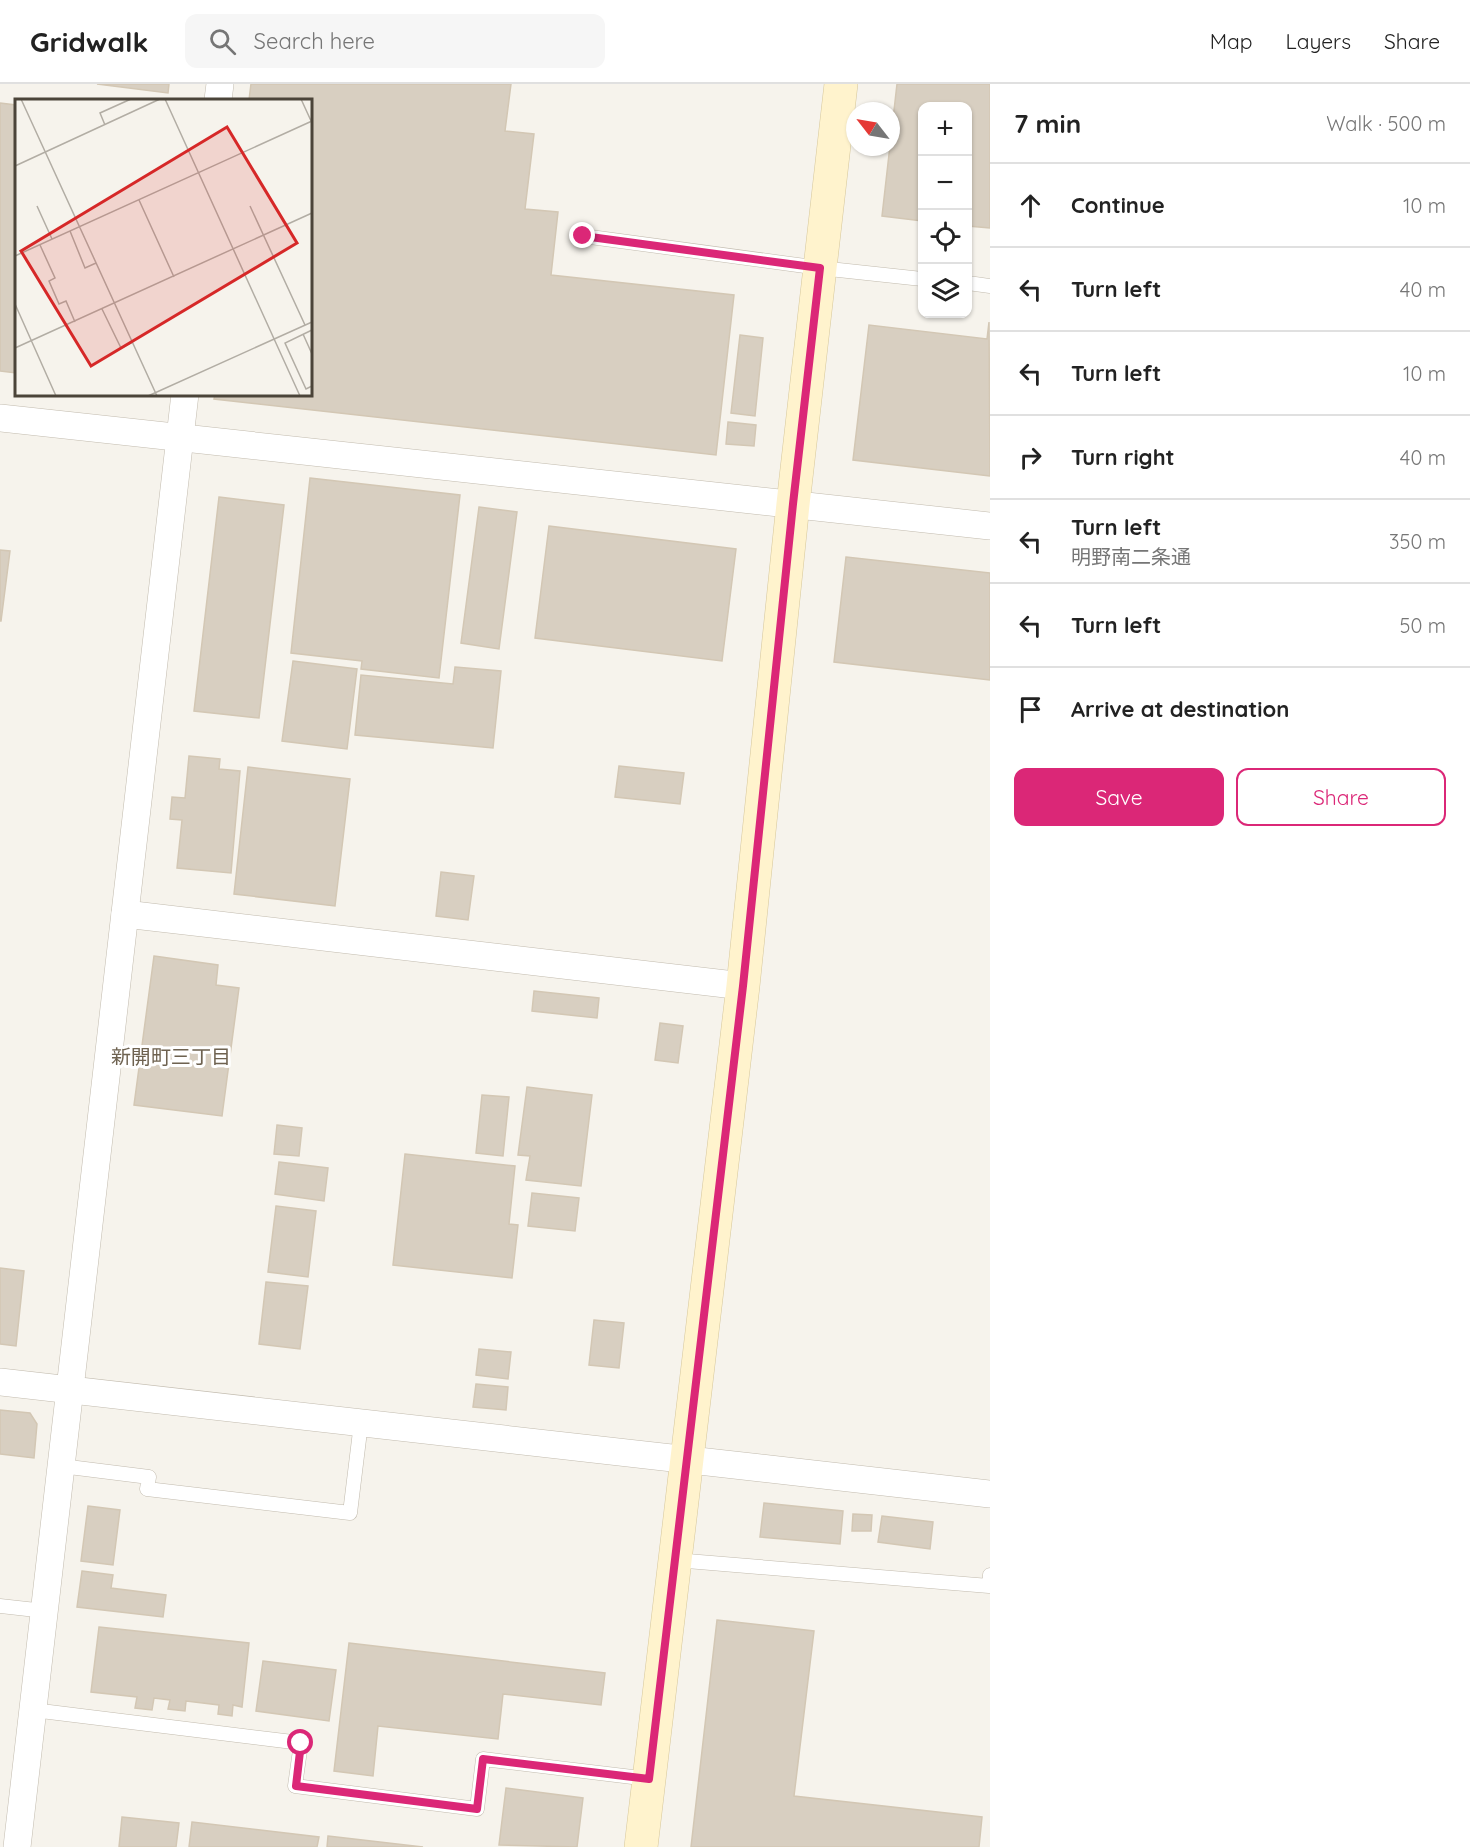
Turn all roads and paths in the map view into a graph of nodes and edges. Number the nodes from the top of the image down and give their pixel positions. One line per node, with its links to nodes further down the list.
1 (220, 84): 3 (street)
2 (841, 84): 5 (street)
3 (218, 99)
4 (583, 236): 5 (lane)
5 (820, 268): 6 (lane); 12 (street)
6 (918, 279)
7 (972, 284): 8 (lane)
8 (990, 286)
9 (185, 396): 11 (street)
10 (0, 418): 11 (street)
11 (180, 438): 12 (street); 14 (street)
12 (793, 504): 13 (street); 15 (street)
13 (990, 526)
14 (125, 914): 15 (street); 17 (street)
15 (743, 986): 19 (street)
16 (0, 1382): 17 (street)
17 (70, 1390): 18 (street); 20 (street)
18 (361, 1423): 19 (street); 20 (lane)
19 (687, 1459): 21 (street); 22 (street)
20 (61, 1466): 25 (street)
21 (990, 1494)
22 (675, 1560): 23 (lane); 27 (street)
23 (990, 1575)
24 (0, 1606): 25 (lane)
25 (45, 1611): 26 (street)
26 (33, 1710): 27 (lane); 28 (street)
27 (649, 1779): 29 (street)
28 (17, 1847)
29 (640, 1847)

